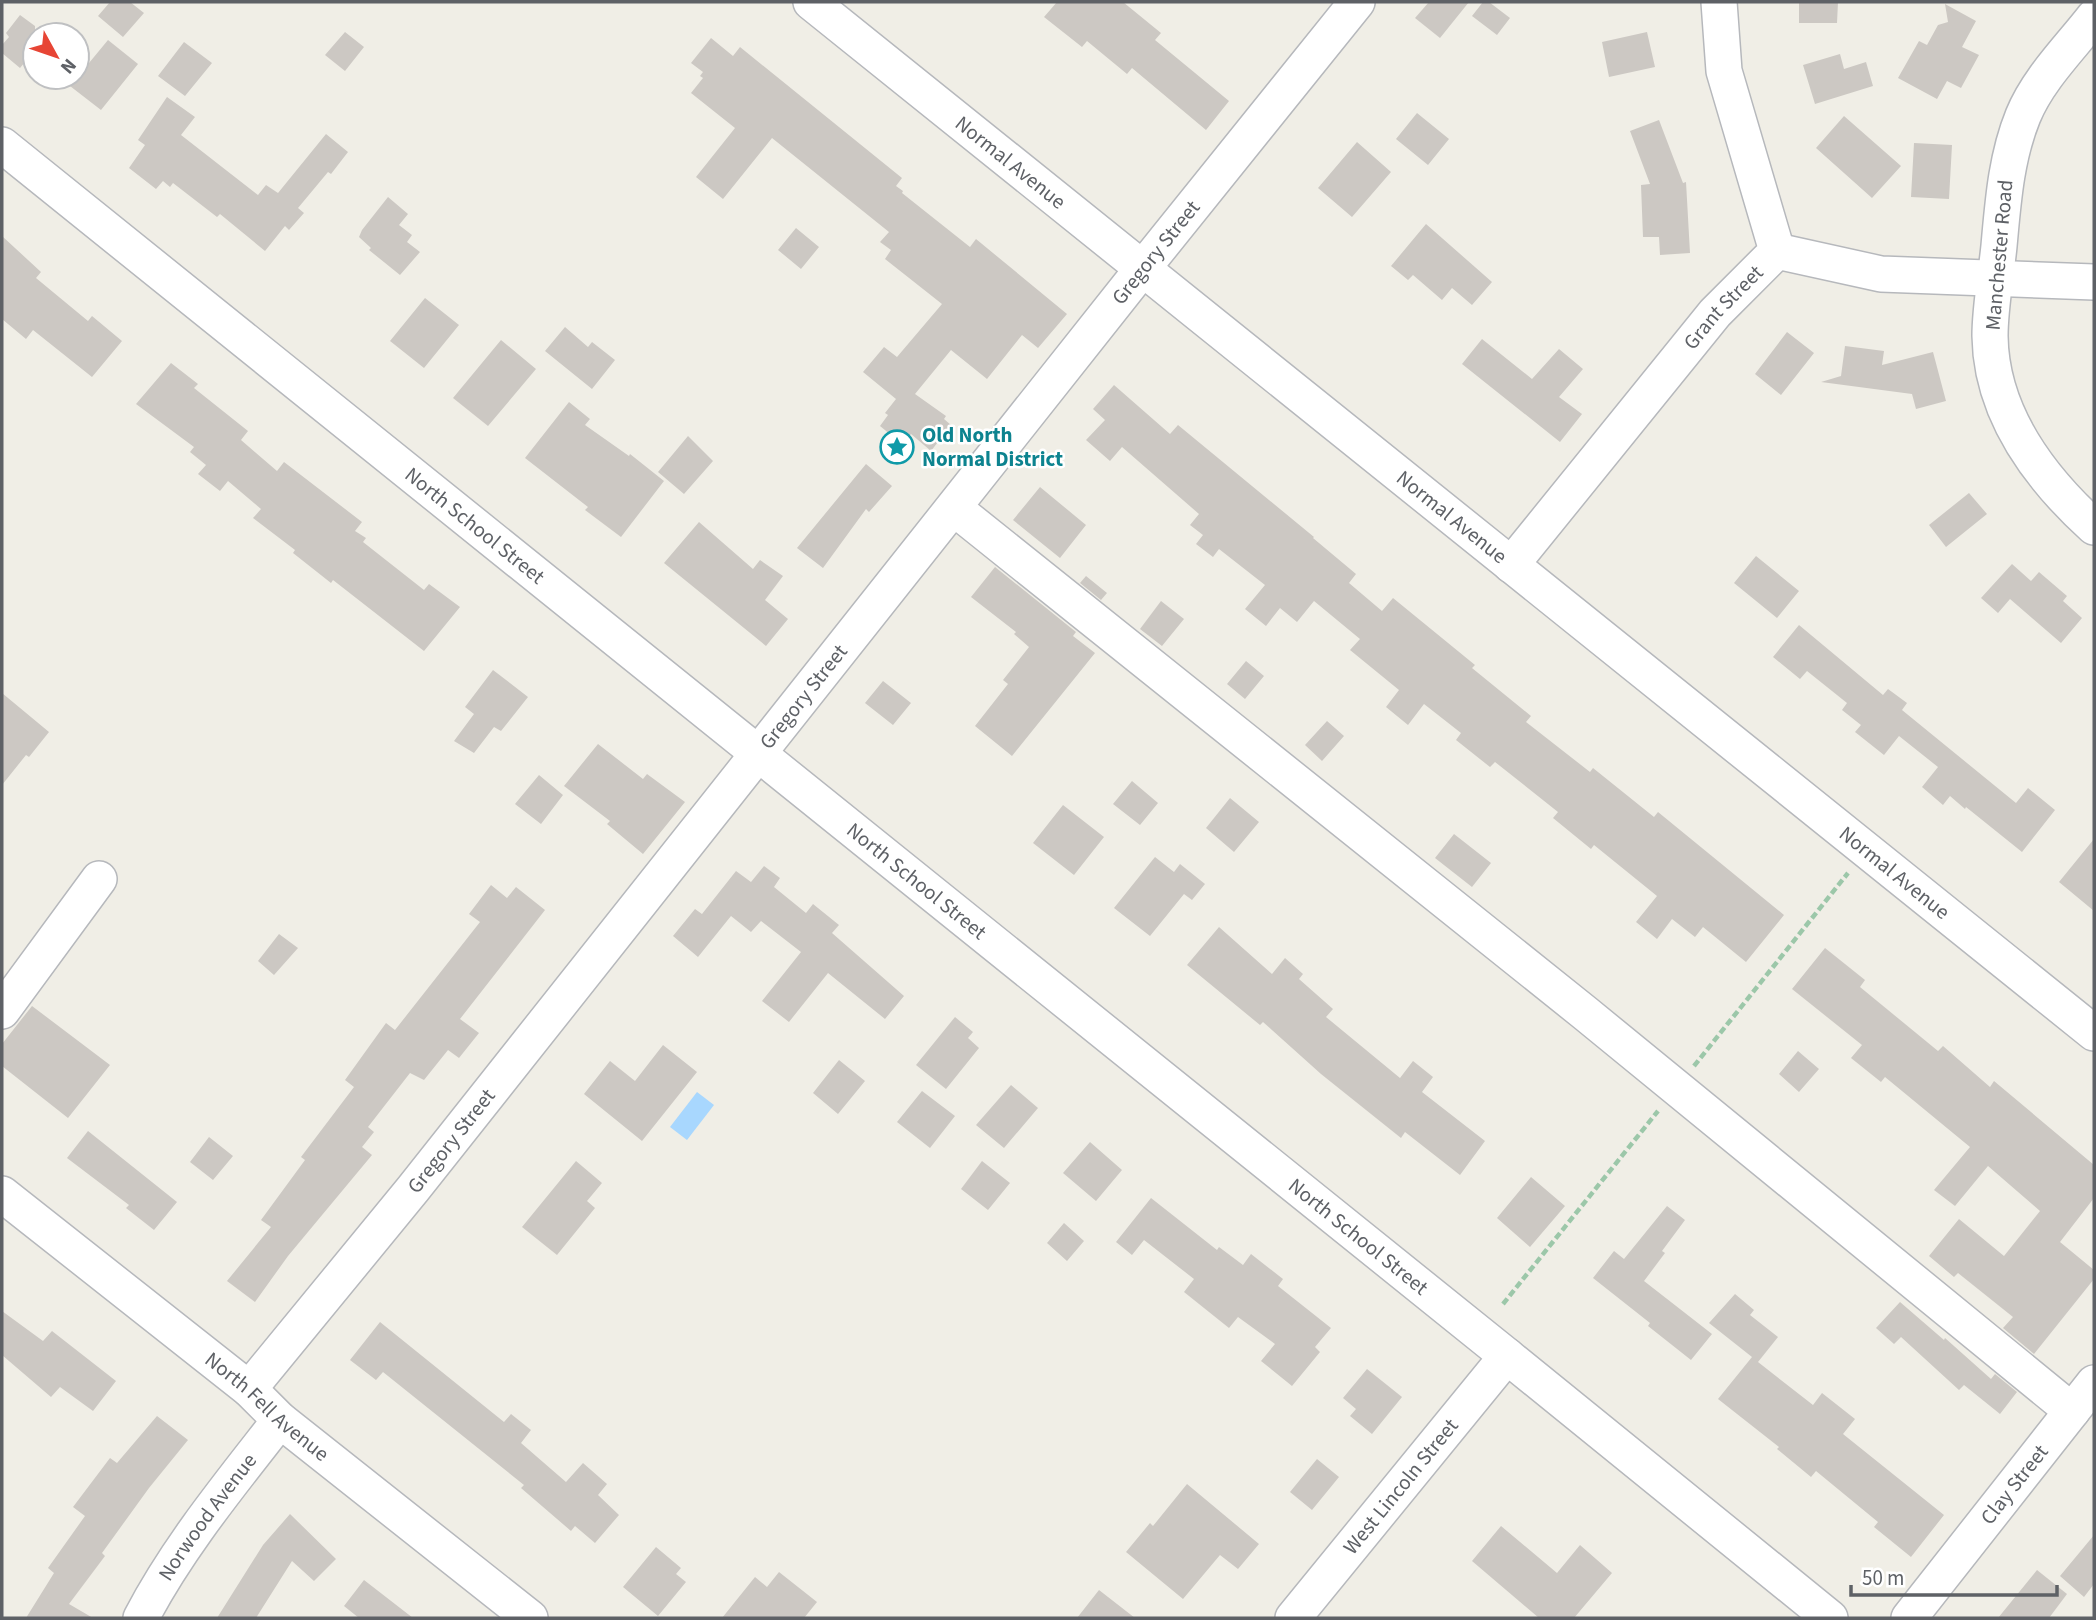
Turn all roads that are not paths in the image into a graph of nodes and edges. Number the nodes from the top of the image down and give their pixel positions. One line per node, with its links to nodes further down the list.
1 (811, 2): 7 (street, Normal Avenue)
2 (1357, 2): 7 (street, Gregory Street)
3 (1719, 2): 6 (street, Grant Street)
4 (2094, 17): 8 (street, Manchester Road)
5 (2, 145): 13 (street, North School Street)
6 (1777, 251): 8 (street); 12 (street, Grant Street)
7 (1143, 268): 10 (street, Gregory Street); 12 (street, Normal Avenue)
8 (1996, 277): 9 (street); 11 (street, Manchester Road)
9 (2094, 282)
10 (954, 508): 13 (street, Gregory Street); 21 (street)
11 (2094, 527)
12 (1511, 565): 16 (street, Normal Avenue)
13 (759, 752): 18 (street, North School Street); 20 (street, Gregory Street)
14 (99, 879): 15 (street)
15 (2, 1011)
16 (2094, 1033)
17 (2, 1194): 20 (street, North Fell Avenue)
18 (1507, 1356): 25 (street, West Lincoln Street); 26 (street, North School Street)
19 (2094, 1383): 21 (street, Clay Street)
20 (249, 1390): 22 (street, North Fell Avenue)
21 (2072, 1411): 27 (street, Clay Street)
22 (280, 1420): 23 (street, Norwood Avenue); 24 (street, North Fell Avenue)
23 (141, 1618)
24 (530, 1618)
25 (1293, 1618)
26 (1830, 1618)
27 (1909, 1618)

